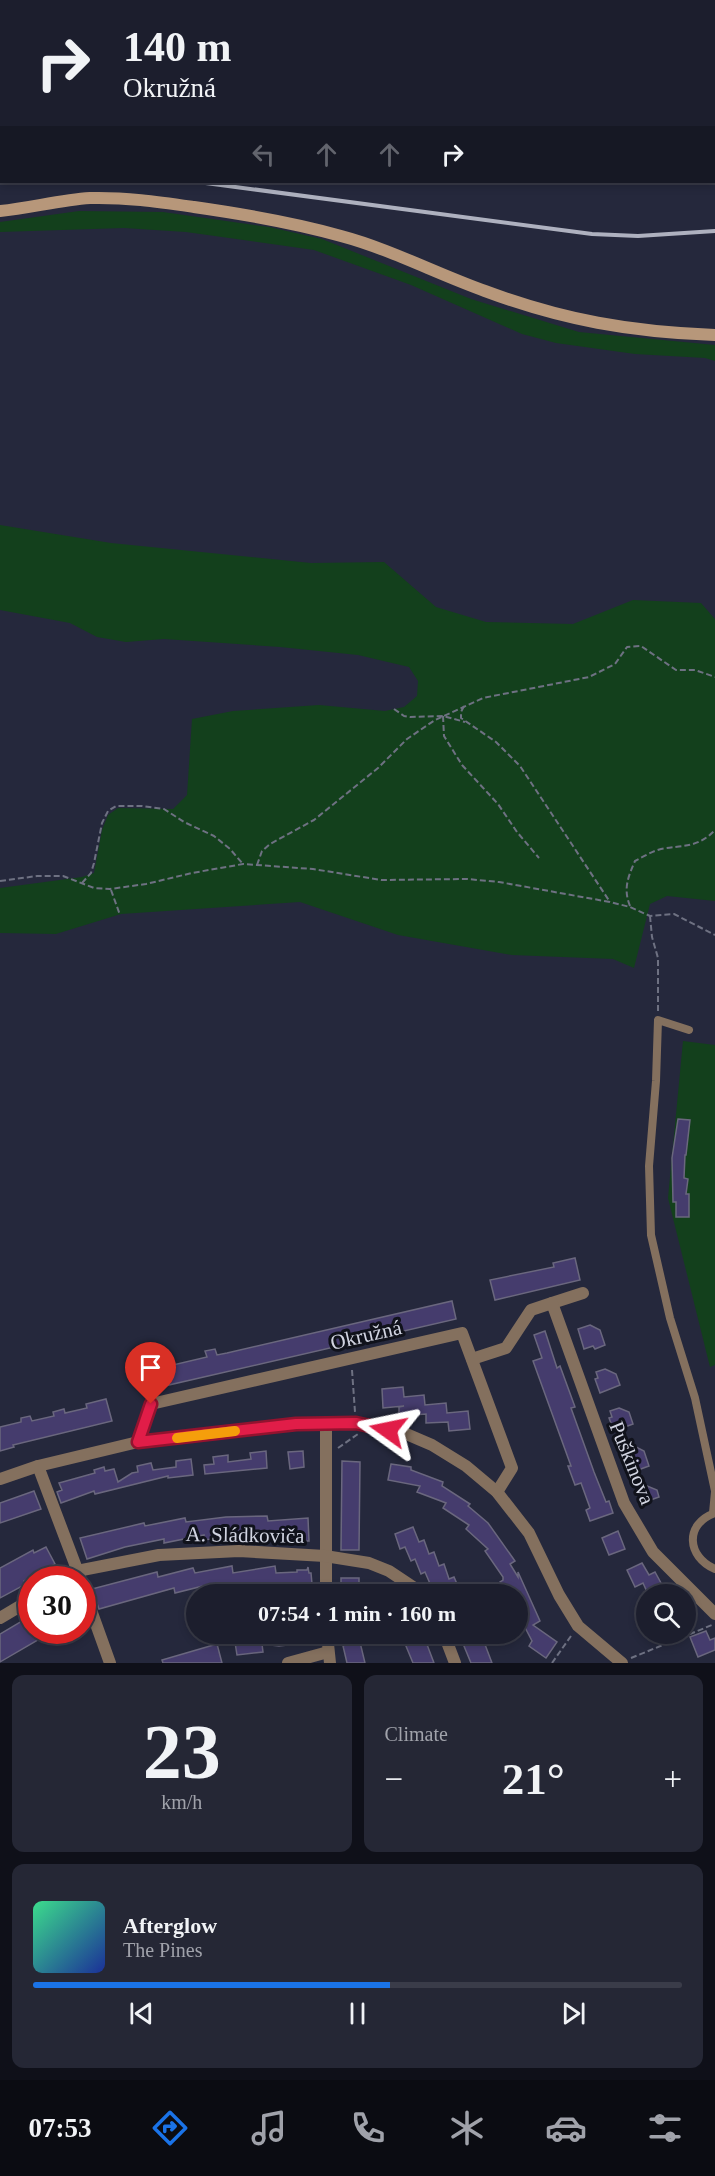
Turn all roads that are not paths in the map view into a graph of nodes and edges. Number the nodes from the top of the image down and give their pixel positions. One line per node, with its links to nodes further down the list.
1 (0, 211): 2 (main road)
2 (715, 335)
3 (689, 1030): 11 (lane)
4 (582, 1293): 5 (street)
5 (552, 1303): 6 (street); 21 (street, Puškinova)
6 (472, 1359): 8 (street, Okružná); 12 (street, Okružná)
7 (326, 1423): 8 (street); 12 (street); 14 (street)
8 (138, 1442): 9 (street)
9 (38, 1466): 10 (street); 15 (street)
10 (0, 1479)
11 (715, 1491): 13 (lane)
12 (497, 1492): 26 (street)
13 (714, 1513): 16 (lane)
14 (325, 1556): 17 (street, A. Sládkoviča); 18 (street); 19 (street, A. Sládkoviča)
15 (76, 1566)
16 (715, 1569)
17 (96, 1571)
18 (326, 1584)
19 (408, 1584)
20 (18, 1607): 22 (street)
21 (715, 1614)
22 (0, 1618)
23 (96, 1624): 27 (street)
24 (448, 1644): 29 (street)
25 (329, 1658): 28 (street)
26 (628, 1660)
27 (110, 1663)
28 (288, 1663)
29 (455, 1663)

